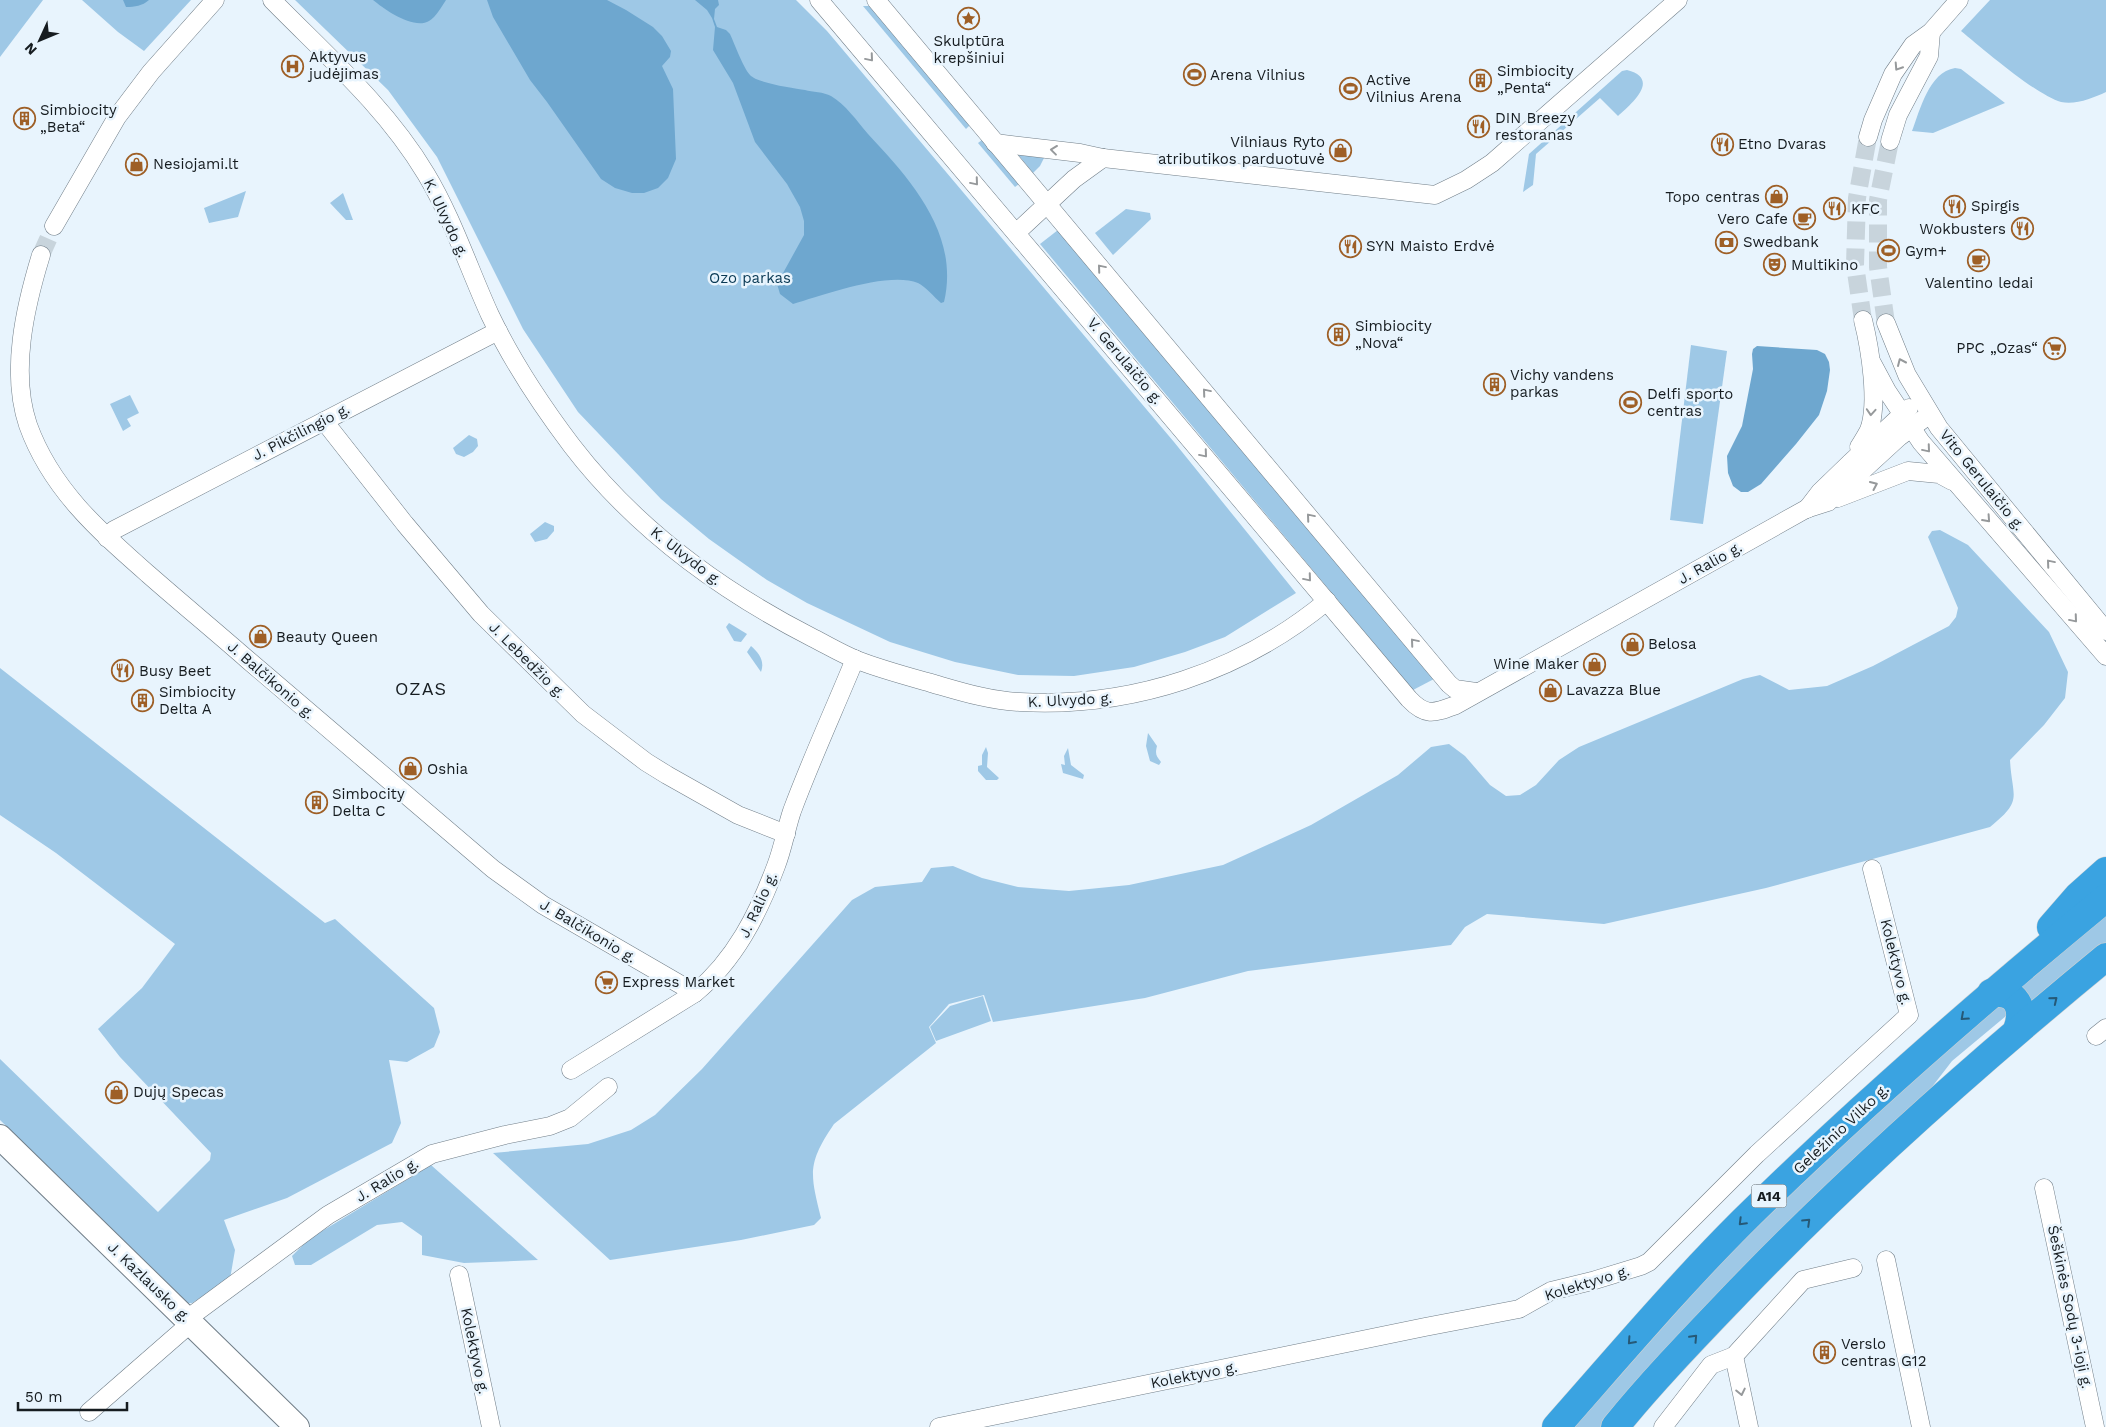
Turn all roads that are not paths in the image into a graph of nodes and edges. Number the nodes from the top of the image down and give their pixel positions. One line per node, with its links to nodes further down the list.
1 (215, 0): 13 (street)
2 (272, 0): 18 (street, K. Ulvydo g.)
3 (819, 0): 14 (street, V. Gerulaičio g., one-way to 14)
4 (876, 0): 10 (street)
5 (1678, 0): 11 (street)
6 (1959, 0): 7 (street)
7 (1931, 32): 8 (street, one-way to 8); 9 (street)
8 (1868, 137)
9 (1890, 141)
10 (995, 143): 11 (street, one-way to 10); 12 (street)
11 (1103, 158): 12 (street)
12 (1048, 206): 14 (street); 32 (street, one-way to 12)
13 (54, 226)
14 (1017, 232): 28 (street, V. Gerulaičio g., one-way to 28)
15 (41, 255): 27 (street, J. Balčikonio g.)
16 (1863, 320): 19 (street)
17 (1886, 323): 20 (street, Vito Gerulaičio g., one-way to 17)
18 (498, 331): 21 (street, J. Pikčilingio g.); 31 (street, K. Ulvydo g.)
19 (1872, 363): 22 (street, Vito Gerulaičio g.); 23 (street, one-way to 23)
20 (1926, 407): 22 (street, J. Ralio g.); 29 (street, Vito Gerulaičio g., one-way to 20)
21 (324, 421): 27 (street, J. Pikčilingio g.); 35 (street, J. Lebedžio g.)
22 (1906, 421): 23 (street); 24 (street, Vito Gerulaičio g., one-way to 24); 25 (street, J. Ralio g.)
23 (1850, 463): 26 (street)
24 (1955, 482): 25 (street, one-way to 24); 30 (street, Vito Gerulaičio g., one-way to 30)
25 (1828, 502): 26 (street, J. Ralio g.)
26 (1806, 510): 33 (street, J. Ralio g.)
27 (107, 538): 41 (street, J. Balčikonio g.)
28 (1327, 602): 31 (street, K. Ulvydo g.); 34 (street, V. Gerulaičio g.)
29 (2106, 631)
30 (2106, 656)
31 (855, 659): 35 (street, J. Ralio g.)
32 (1449, 684): 33 (street); 34 (street)
33 (1476, 692): 34 (street)
34 (1436, 712)
35 (786, 834): 41 (street, J. Ralio g.)
36 (1872, 869): 55 (street, Kolektyvo g.)
37 (2106, 871): 40 (highway)
38 (2106, 898): 40 (highway, Geležinio Vilko g. / A14)
39 (2106, 957): 42 (highway, one-way to 39)
40 (1996, 989): 42 (highway); 56 (highway, Geležinio Vilko g. / A14, one-way to 56)
41 (695, 993): 43 (street, J. Ralio g.)
42 (2016, 1030): 57 (highway, one-way to 42)
43 (571, 1070)
44 (608, 1087): 50 (street, J. Ralio g.)
45 (0, 1137): 50 (street, J. Kazlausko g.)
46 (2044, 1188): 61 (street, Šeškinės Sodų 3-ioji g.)
47 (1886, 1260): 60 (street)
48 (1853, 1268): 51 (street)
49 (459, 1274): 54 (street, Kolektyvo g.)
50 (189, 1321): 52 (street, J. Ralio g.); 53 (street, J. Kazlausko g.)
51 (1734, 1356): 58 (street); 59 (street, one-way to 59)
52 (89, 1412)
53 (297, 1427)
54 (491, 1427)
55 (938, 1427)
56 (1556, 1427)
57 (1614, 1427)
58 (1663, 1427)
59 (1749, 1427)
60 (1921, 1427)
61 (2095, 1427)

